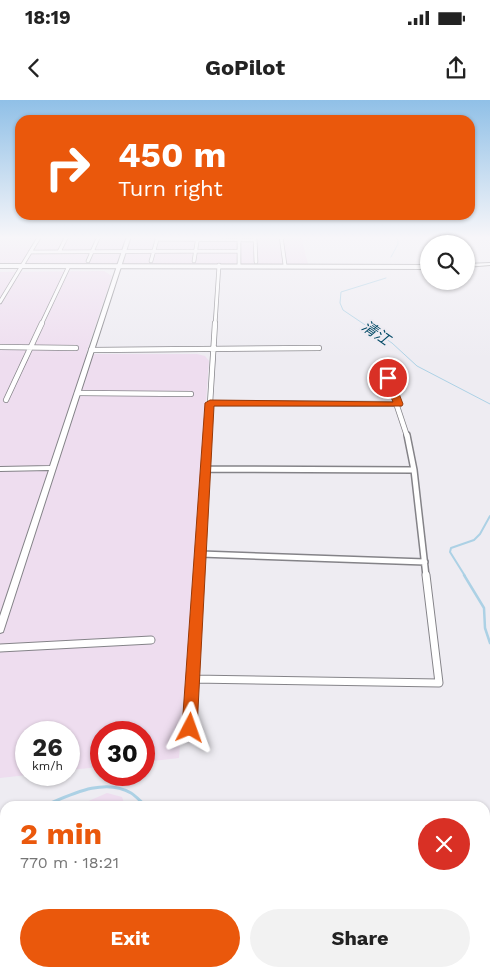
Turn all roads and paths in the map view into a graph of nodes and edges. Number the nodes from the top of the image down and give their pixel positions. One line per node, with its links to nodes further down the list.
1 (15, 277): 5 (street)
2 (64, 277): 7 (street)
3 (115, 277): 10 (street)
4 (218, 277): 11 (street)
5 (0, 302)
6 (0, 347): 7 (street)
7 (31, 347): 8 (street); 15 (street)
8 (76, 348)
9 (319, 348): 11 (street)
10 (91, 350): 11 (street); 13 (street)
11 (212, 350): 16 (street)
12 (383, 364): 17 (street)
13 (77, 393): 14 (street); 18 (street)
14 (191, 394)
15 (6, 400)
16 (210, 403): 17 (street); 20 (street)
17 (399, 404): 21 (street)
18 (52, 468): 19 (street); 24 (street)
19 (0, 469)
20 (207, 469): 21 (street); 22 (street)
21 (414, 470): 23 (street)
22 (201, 554): 23 (street); 27 (street)
23 (425, 562): 27 (street)
24 (0, 629)
25 (151, 640): 26 (street)
26 (0, 648)
27 (193, 679): 28 (street)
28 (190, 728)

